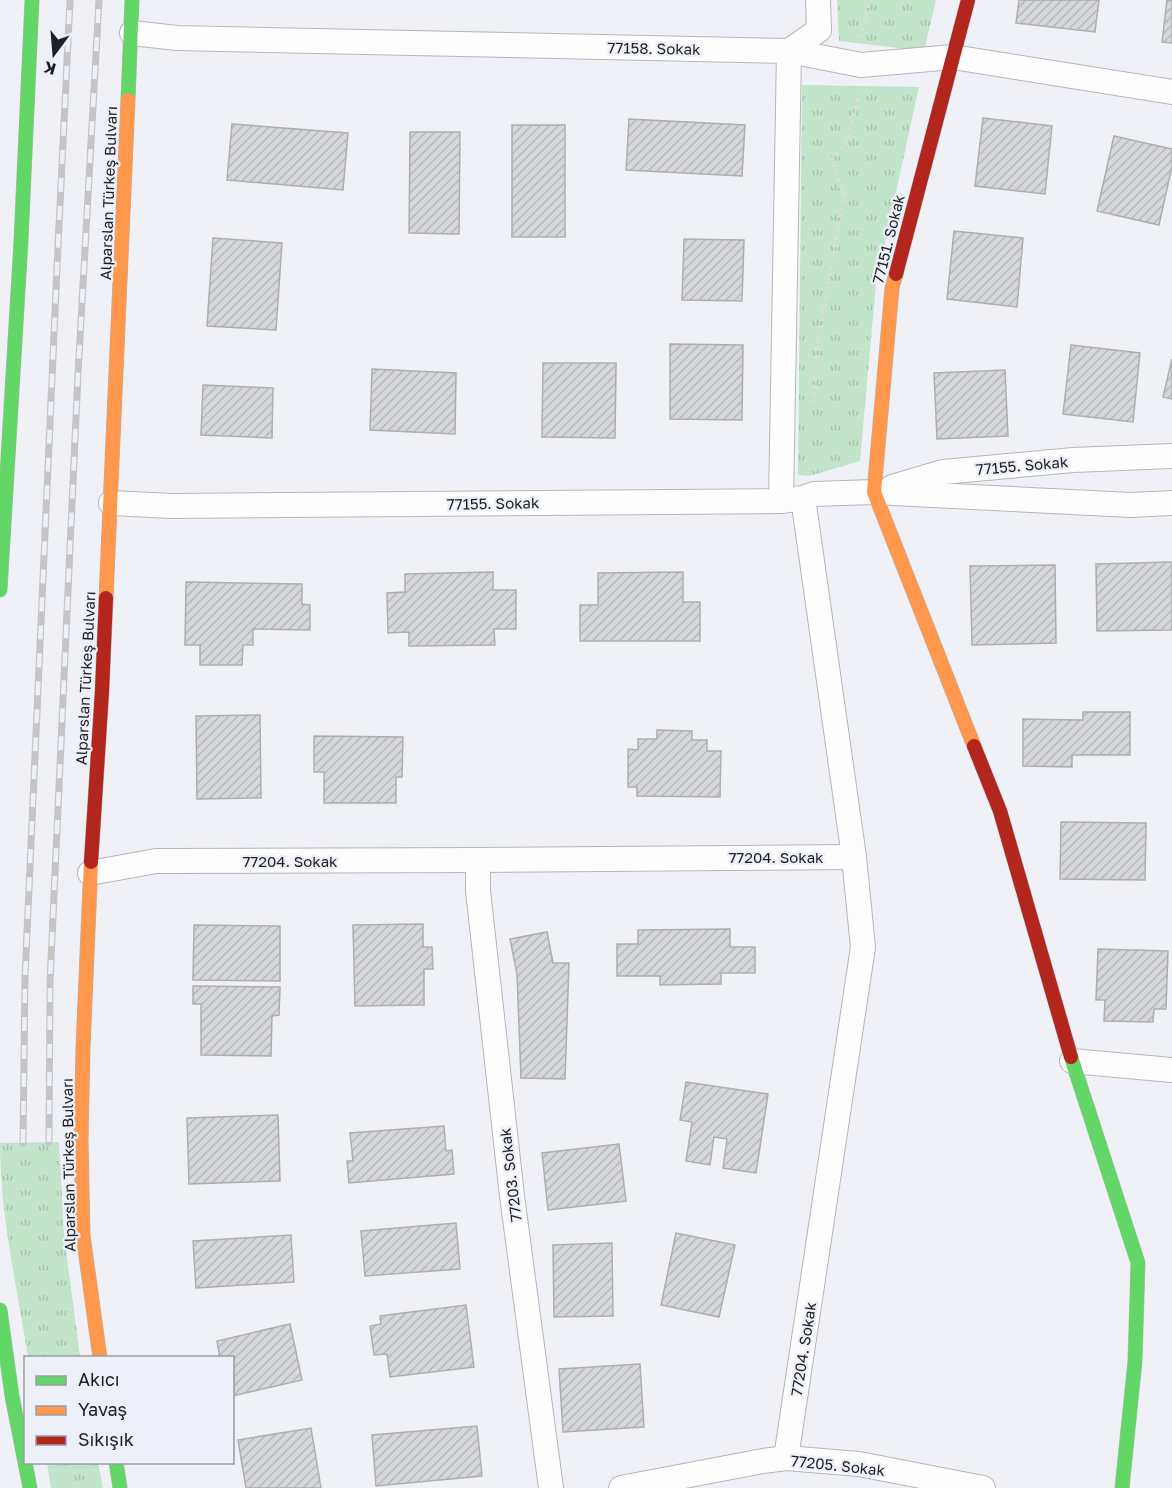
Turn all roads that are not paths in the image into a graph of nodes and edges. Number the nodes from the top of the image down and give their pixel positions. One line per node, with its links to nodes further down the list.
1 (32, 0): 14 (main road)
2 (132, 0): 5 (main road, Alparslan Türkeş Bulvarı)
3 (818, 0): 6 (street)
4 (968, 0): 7 (main road, 77151. Sokak)
5 (132, 33): 6 (street, 77158. Sokak); 12 (main road, Alparslan Türkeş Bulvarı)
6 (789, 51): 7 (street, 77158. Sokak); 11 (street)
7 (953, 57): 8 (street, 77158. Sokak); 10 (main road, 77151. Sokak)
8 (1172, 92)
9 (1172, 456): 10 (street, 77155. Sokak)
10 (874, 492): 11 (street, 77155. Sokak); 13 (street, 77155. Sokak); 19 (main road)
11 (792, 499): 12 (street, 77155. Sokak); 16 (street)
12 (111, 503): 18 (main road, Alparslan Türkeş Bulvarı)
13 (1172, 503)
14 (2, 515): 15 (main road)
15 (0, 590)
16 (854, 857): 17 (street, 77204. Sokak); 24 (street, 77204. Sokak)
17 (478, 860): 18 (street, 77204. Sokak); 28 (street, 77203. Sokak)
18 (90, 873): 22 (main road, Alparslan Türkeş Bulvarı)
19 (1072, 1061): 20 (street); 31 (main road)
20 (1172, 1070)
21 (0, 1310): 23 (main road)
22 (100, 1356)
23 (6, 1397): 26 (main road)
24 (786, 1458): 29 (street, 77205. Sokak); 30 (street, 77205. Sokak)
25 (116, 1464): 27 (main road)
26 (30, 1488)
27 (120, 1488)
28 (551, 1488)
29 (621, 1488)
30 (983, 1488)
31 (1122, 1488)

